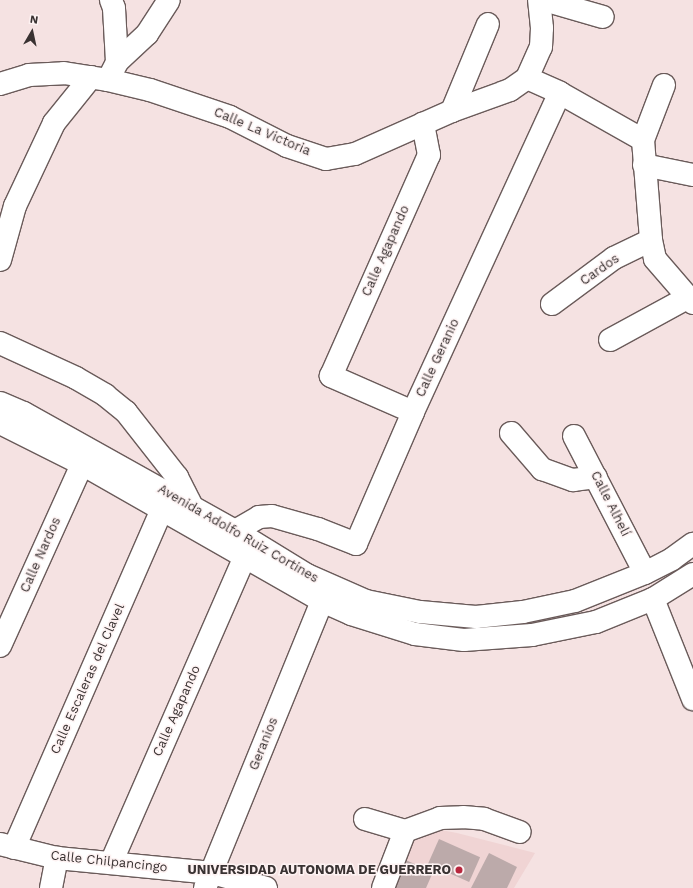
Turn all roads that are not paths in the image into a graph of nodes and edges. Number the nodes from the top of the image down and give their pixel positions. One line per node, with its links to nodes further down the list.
1 (111, 0): 7 (street)
2 (169, 0): 7 (street)
3 (539, 0): 8 (street)
4 (544, 0): 5 (street)
5 (603, 17)
6 (488, 24): 12 (street)
7 (105, 73): 9 (street, Calle La Victoria); 13 (street, Calle La Victoria); 18 (street)
8 (527, 78): 11 (street); 12 (street, Calle La Victoria)
9 (0, 84)
10 (664, 85): 14 (street)
11 (560, 93): 14 (street); 24 (street, Calle Geranio)
12 (452, 111): 13 (street, Calle La Victoria)
13 (423, 124): 24 (street, Calle Agapando)
14 (643, 140): 15 (street)
15 (644, 165): 16 (street); 17 (street)
16 (693, 175)
17 (651, 240): 19 (street); 20 (street, Cardos)
18 (0, 260)
19 (690, 301): 21 (street)
20 (552, 304)
21 (610, 340)
22 (0, 343): 30 (street)
23 (0, 403): 30 (street, Avenida Adolfo Ruiz Cortines)
24 (413, 412): 33 (street, Calle Geranio)
25 (0, 423): 28 (street, Avenida Adolfo Ruiz Cortines)
26 (511, 433): 29 (street)
27 (574, 436): 29 (street, Calle Alhelí)
28 (82, 464): 31 (street, Avenida Adolfo Ruiz Cortines); 38 (street, Calle Nardos)
29 (596, 476): 34 (street, Calle Alhelí)
30 (192, 506): 33 (street, Avenida Adolfo Ruiz Cortines)
31 (162, 510): 33 (street, Avenida Adolfo Ruiz Cortines); 43 (street, Calle Escaleras del Clavel)
32 (693, 544): 34 (street, Avenida Adolfo Ruiz Cortines)
33 (235, 545): 34 (street, Avenida Adolfo Ruiz Cortines); 37 (street, Avenida Adolfo Ruiz Cortines); 45 (street, Calle Agapando)
34 (645, 573)
35 (693, 574): 36 (street, Avenida Adolfo Ruiz Cortines)
36 (653, 599): 37 (street, Avenida Adolfo Ruiz Cortines); 39 (street)
37 (322, 600): 46 (street, Geranios)
38 (0, 646)
39 (693, 699)
40 (365, 819): 41 (street)
41 (405, 831): 42 (street); 49 (street)
42 (520, 832)
43 (7, 846): 44 (street, Calle Chilpancingo)
44 (57, 858): 45 (street, Calle Chilpancingo); 47 (street)
45 (111, 863): 46 (street, Calle Chilpancingo)
46 (208, 880): 48 (street, Calle Chilpancingo)
47 (51, 888)
48 (266, 888)
49 (383, 888)

